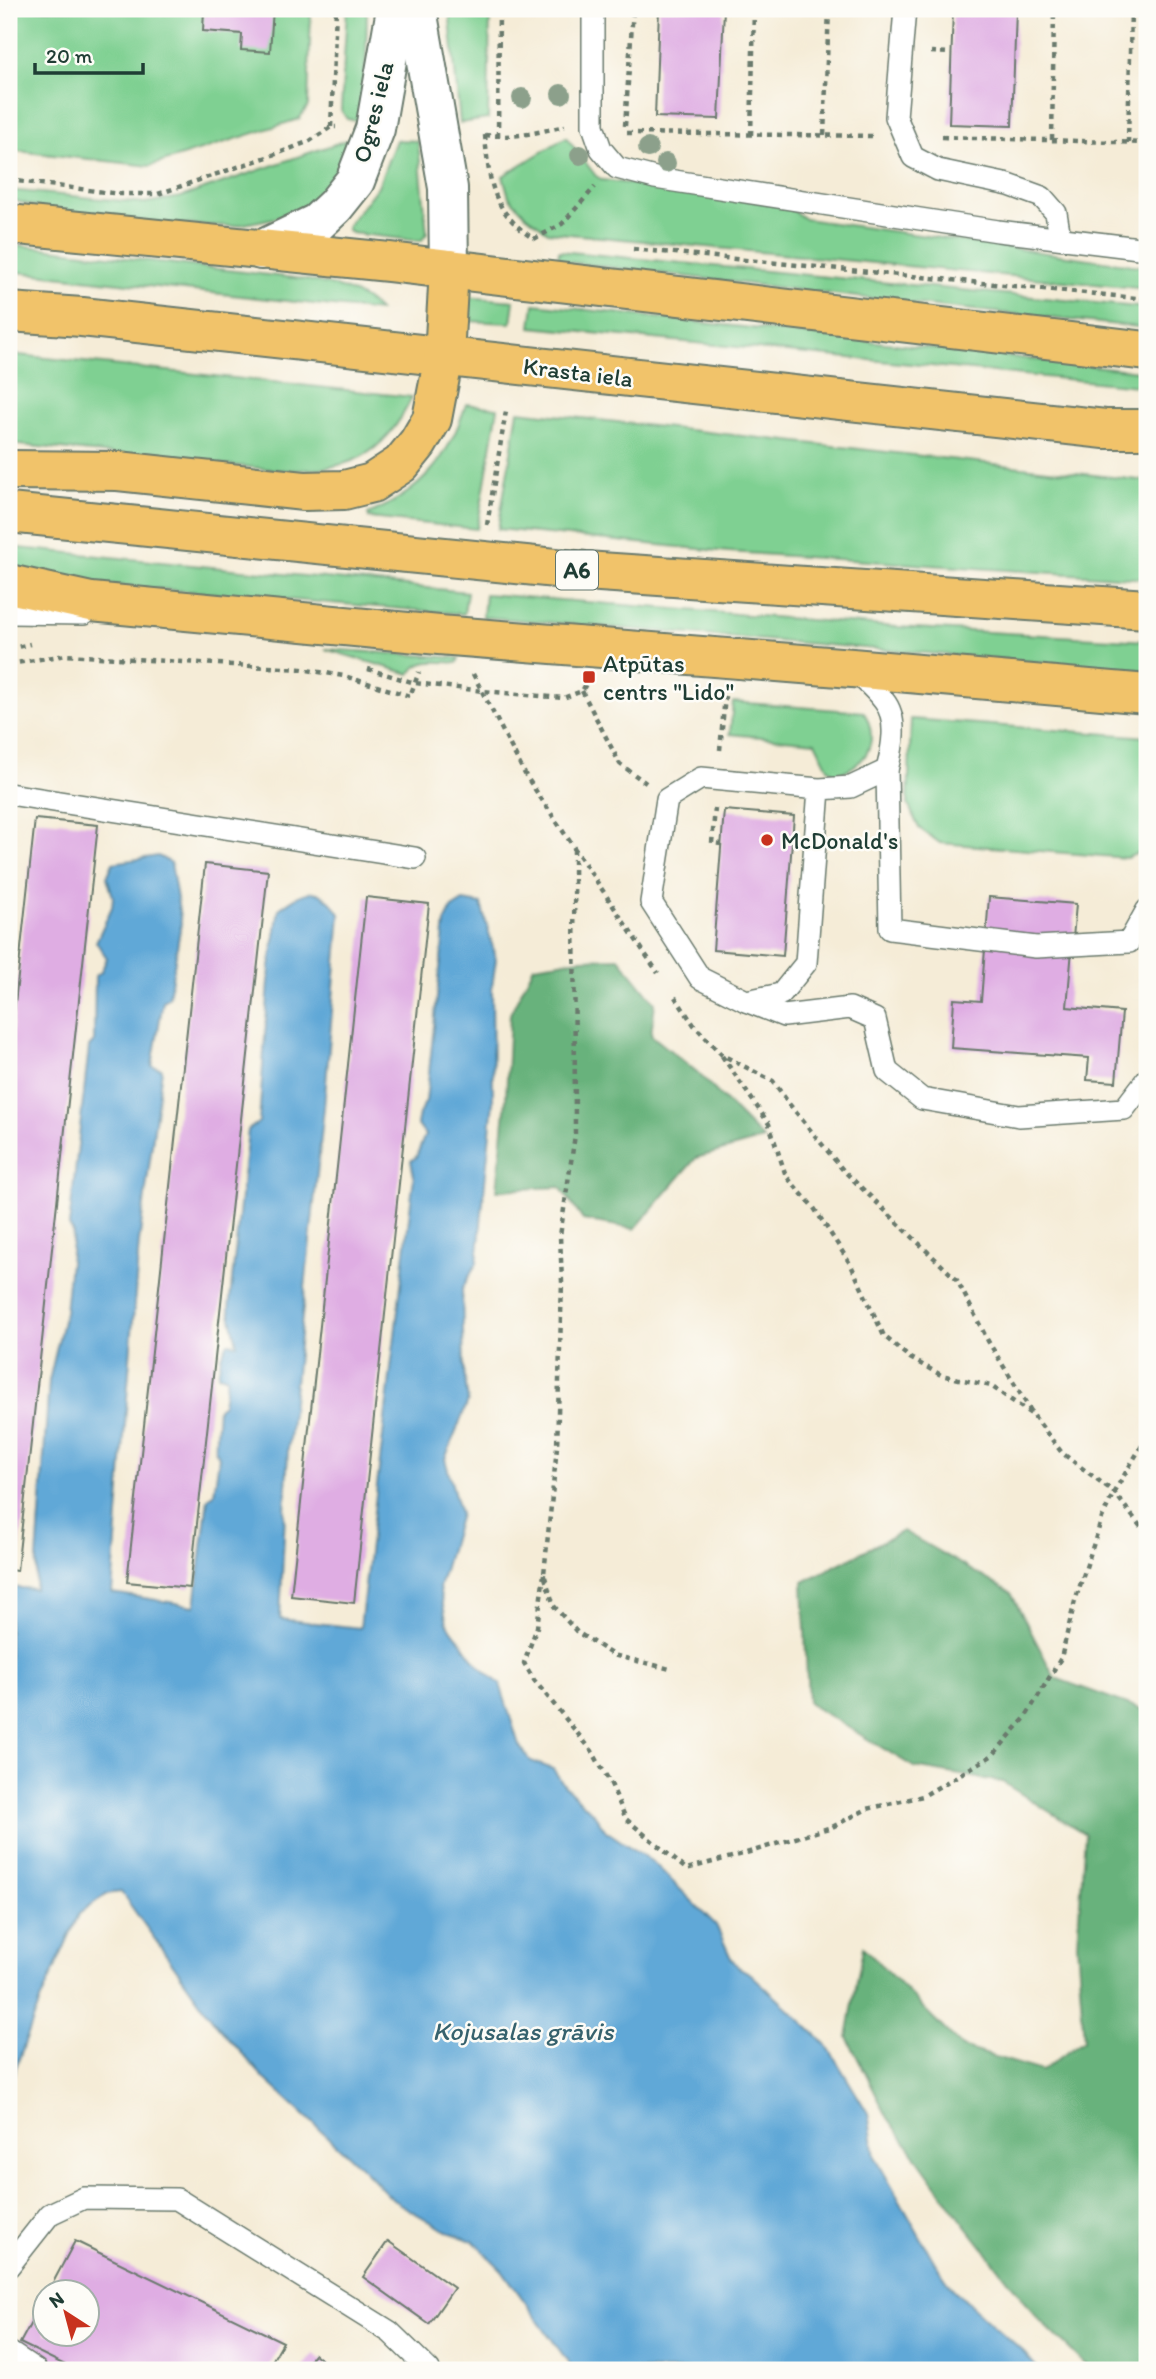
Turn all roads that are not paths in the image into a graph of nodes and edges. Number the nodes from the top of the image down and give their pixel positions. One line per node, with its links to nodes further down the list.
1 (396, 9): 8 (street, Ogres iela)
2 (417, 9): 9 (street, Ogres iela)
3 (593, 9): 6 (lane)
4 (905, 9): 6 (lane)
5 (9, 224): 8 (highway)
6 (1060, 237): 7 (lane)
7 (1147, 249)
8 (261, 250): 9 (highway)
9 (449, 269): 13 (highway); 14 (highway)
10 (9, 299): 12 (highway)
11 (9, 312): 12 (highway, Krasta iela)
12 (82, 317): 14 (highway, Krasta iela)
13 (1147, 351)
14 (444, 356): 15 (highway, Krasta iela); 18 (highway)
15 (1105, 429): 16 (highway, Krasta iela); 17 (highway)
16 (1147, 429)
17 (1147, 438)
18 (9, 470)
19 (9, 513): 21 (highway, A6)
20 (9, 584): 23 (highway)
21 (1147, 609)
22 (9, 613): 23 (lane)
23 (247, 616): 24 (highway)
24 (852, 667): 25 (highway); 26 (lane)
25 (1147, 694)
26 (887, 770): 27 (lane); 30 (lane)
27 (819, 789): 31 (lane); 31 (lane)
28 (9, 794): 29 (lane)
29 (415, 858)
30 (1147, 910)
31 (746, 1001): 32 (lane)
32 (1147, 1079)
33 (9, 2266): 36 (lane)
34 (9, 2352): 35 (lane)
35 (36, 2370)
36 (429, 2370)

